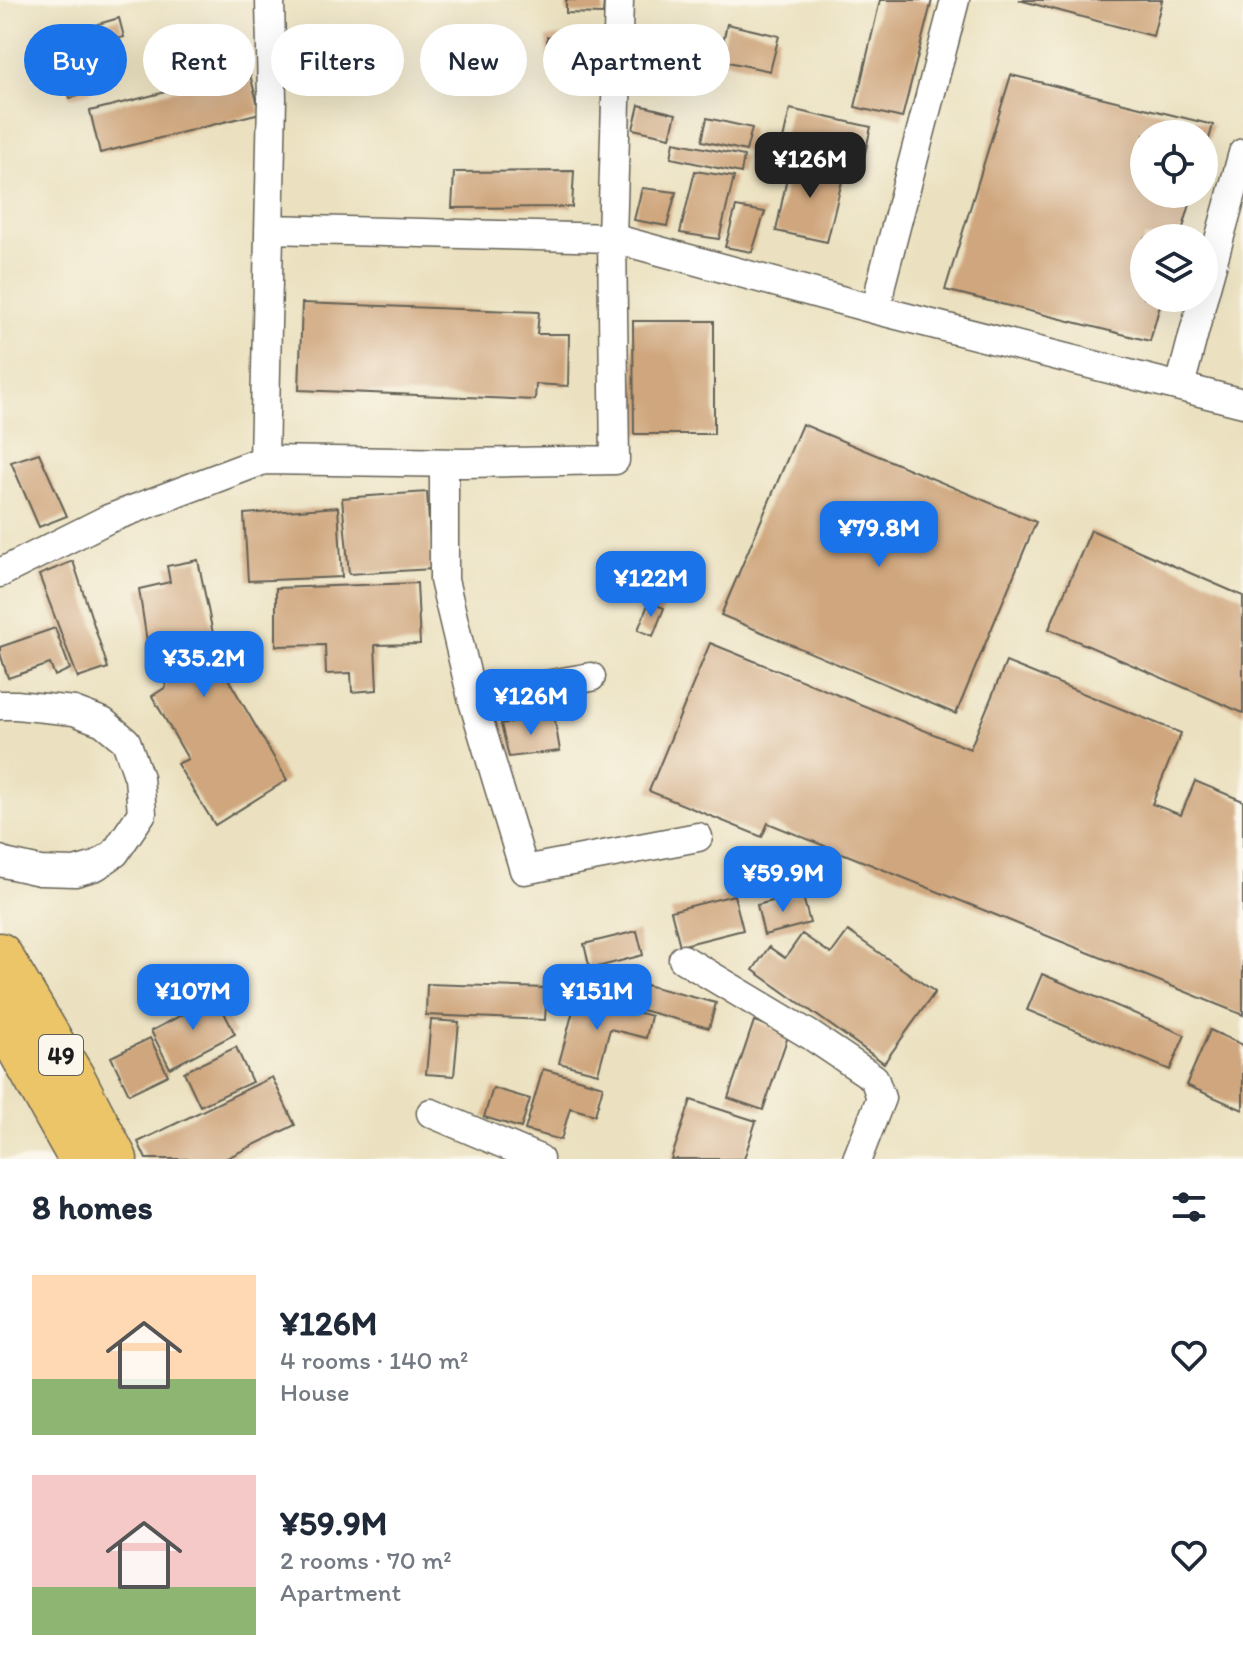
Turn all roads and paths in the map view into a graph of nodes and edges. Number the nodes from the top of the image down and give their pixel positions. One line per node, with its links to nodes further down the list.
1 (270, 0): 5 (street)
2 (619, 0): 6 (street)
3 (955, 0): 8 (street)
4 (1243, 153): 7 (street)
5 (269, 229): 6 (street); 12 (street)
6 (612, 238): 8 (street); 13 (street)
7 (1218, 242)
8 (877, 310): 10 (street)
9 (1199, 312): 10 (street)
10 (1180, 386): 11 (street)
11 (1243, 403)
12 (264, 460): 13 (street); 14 (street)
13 (444, 463): 16 (street)
14 (0, 573)
15 (591, 677): 16 (street)
16 (472, 698): 18 (street)
17 (0, 705): 19 (street)
18 (698, 837)
19 (0, 860)
20 (0, 954): 25 (highway, 49)
21 (683, 959): 27 (street)
22 (0, 1016): 24 (highway, 49)
23 (431, 1113): 26 (street)
24 (80, 1159)
25 (116, 1159)
26 (539, 1159)
27 (857, 1159)

